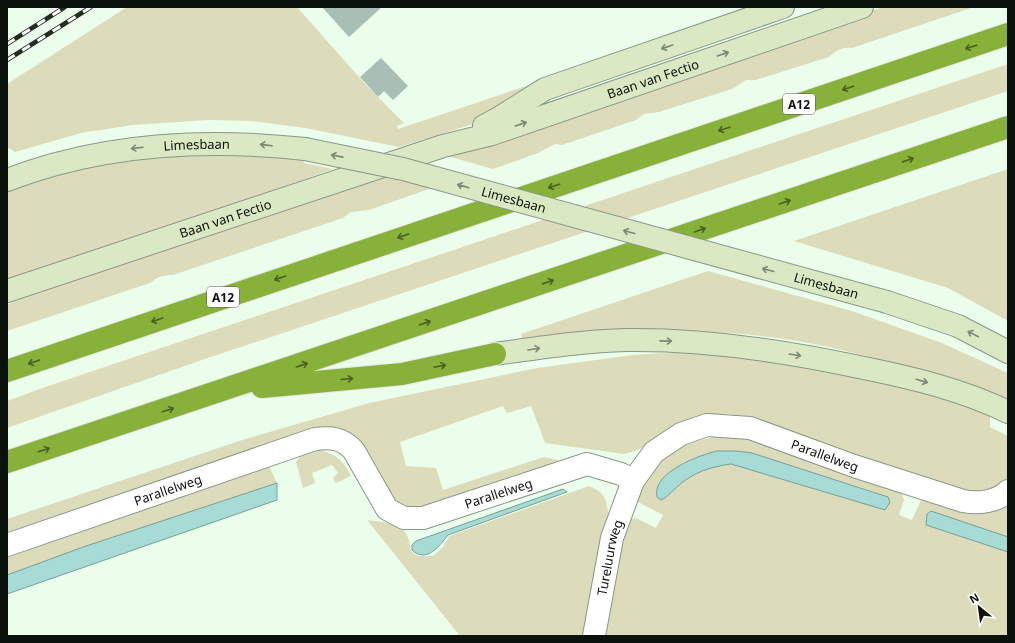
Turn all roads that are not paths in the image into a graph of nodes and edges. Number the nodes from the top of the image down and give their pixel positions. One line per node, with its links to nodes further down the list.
1 (783, 7): 6 (main road, Baan van Fectio, one-way to 6)
2 (862, 7): 3 (main road, Baan van Fectio)
3 (828, 13): 6 (main road, Baan van Fectio, one-way to 3)
4 (1008, 34): 11 (highway, A12, one-way to 11)
5 (1008, 127): 12 (highway, one-way to 5)
6 (443, 146): 8 (main road, Baan van Fectio)
7 (7, 180): 9 (main road, Limesbaan, one-way to 7, bridge)
8 (7, 291)
9 (1008, 352)
10 (495, 354): 12 (highway, one-way to 10); 13 (main road, one-way to 13)
11 (7, 371)
12 (225, 391): 14 (highway, one-way to 12)
13 (1004, 410)
14 (7, 462)
15 (633, 480): 16 (street, Parallelweg); 17 (street, Parallelweg); 18 (street, Tureluurweg)
16 (1008, 491)
17 (7, 545)
18 (594, 636)

